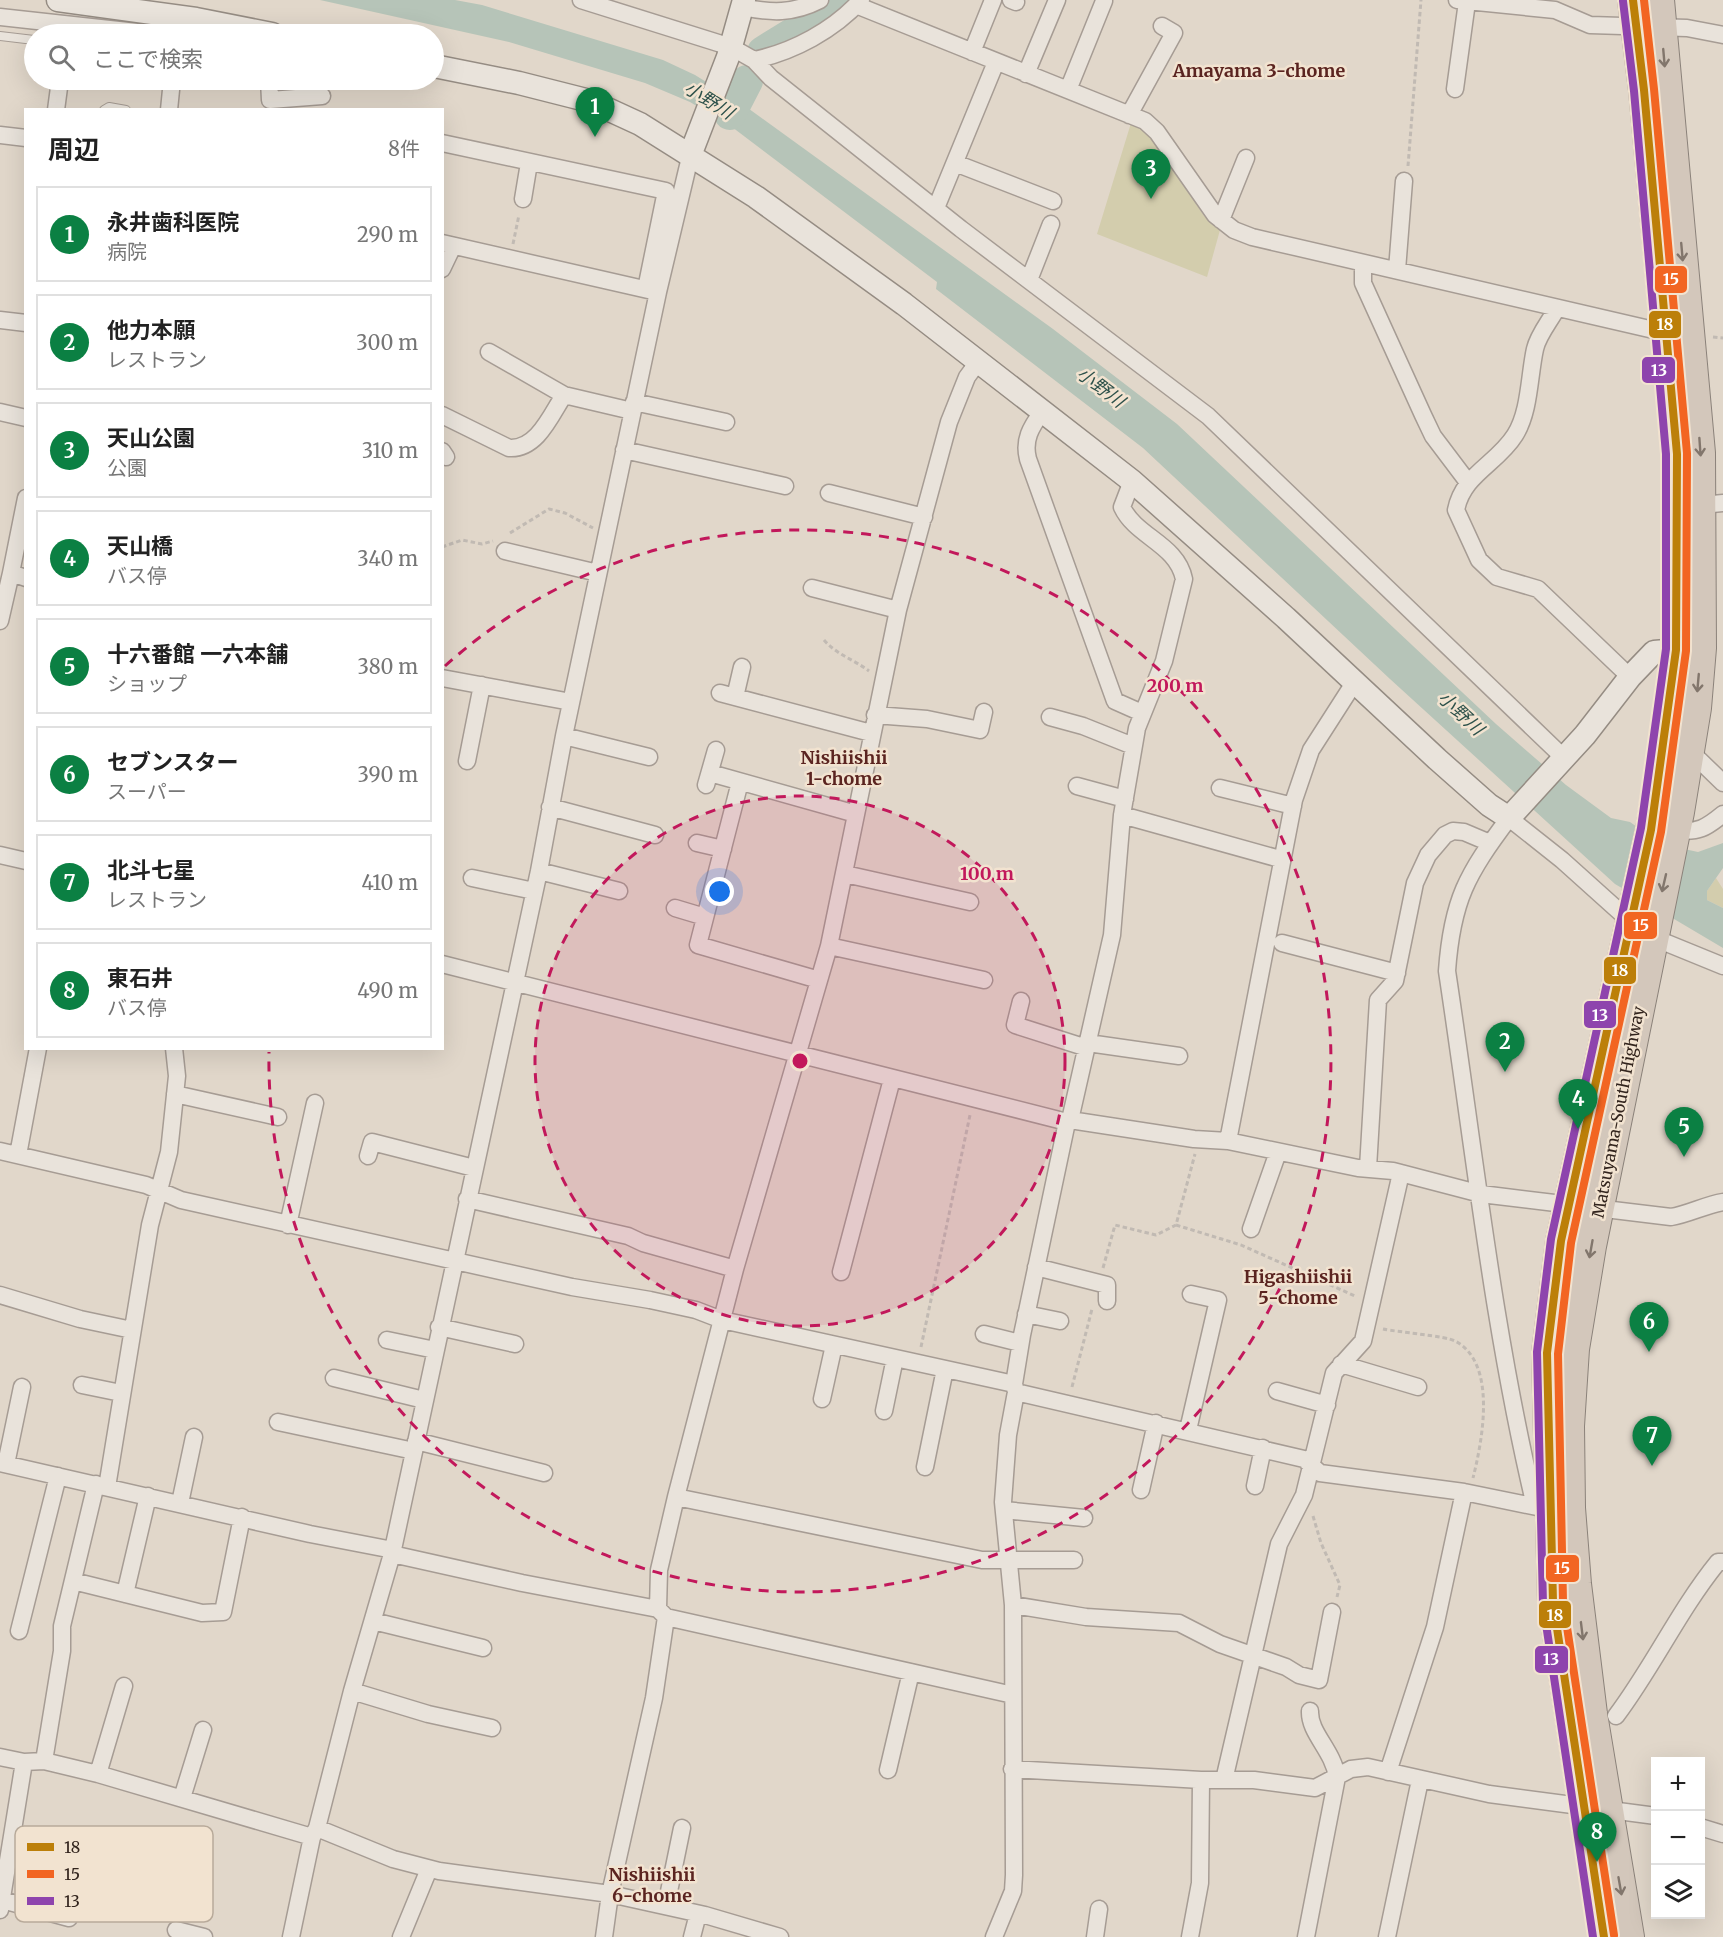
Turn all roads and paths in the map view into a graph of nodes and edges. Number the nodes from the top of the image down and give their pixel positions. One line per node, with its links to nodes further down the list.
1 (58, 0): 14 (street)
2 (582, 0): 19 (street)
3 (820, 0): 9 (street)
4 (993, 0): 20 (street)
5 (1057, 0): 24 (street)
6 (1421, 0): 41 (path)
7 (1104, 1): 29 (street)
8 (1462, 1): 11 (street); 25 (street)
9 (743, 3): 19 (street)
10 (859, 3): 20 (street); 21 (street)
11 (1647, 14): 16 (street); 57 (highway, Matsuyama-South Highway)
12 (0, 16): 13 (street)
13 (41, 24)
14 (221, 24)
15 (1162, 26): 33 (street)
16 (1723, 35)
17 (0, 36): 18 (lane)
18 (24, 39)
19 (729, 52): 21 (street); 37 (street)
20 (972, 52): 22 (street)
21 (754, 60): 44 (street)
22 (996, 62): 24 (street); 40 (street)
23 (444, 68): 37 (street)
24 (1026, 74): 29 (street)
25 (1455, 89)
26 (59, 90): 31 (street)
27 (171, 90): 32 (street)
28 (270, 90): 30 (street)
29 (1068, 90): 33 (street)
30 (322, 96)
31 (56, 108)
32 (169, 108)
33 (1129, 115): 45 (street)
34 (0, 135): 35 (street)
35 (24, 138)
36 (444, 143): 39 (street)
37 (693, 147): 53 (street); 59 (street)
38 (1246, 158): 45 (street)
39 (530, 163): 42 (street); 53 (street)
40 (955, 163): 43 (street); 44 (street)
41 (1404, 181): 51 (street)
42 (522, 199): 48 (path)
43 (1053, 201)
44 (936, 208): 52 (street)
45 (1221, 220): 50 (street)
46 (1051, 224): 52 (street)
47 (448, 244): 48 (street); 49 (street)
48 (510, 259): 53 (street)
49 (444, 261)
50 (1363, 262): 51 (street); 69 (street)
51 (1397, 270): 54 (street)
52 (1029, 280): 102 (street)
53 (652, 291): 61 (street)
54 (1557, 308): 57 (street); 69 (street)
55 (0, 320): 56 (street)
56 (24, 324)
57 (1678, 334): 72 (highway, Matsuyama-South Highway)
58 (489, 352): 60 (street)
59 (978, 362): 63 (street); 73 (street)
60 (564, 395): 61 (street); 64 (street)
61 (633, 407): 66 (street); 67 (street)
62 (0, 412): 65 (street)
63 (1042, 412): 68 (street); 93 (street)
64 (444, 416)
65 (24, 418)
66 (726, 422)
67 (624, 450): 70 (street); 75 (street)
68 (1132, 481): 89 (street); 93 (street)
69 (1467, 481): 87 (street)
70 (785, 486)
71 (829, 493): 73 (street)
72 (1700, 505): 84 (highway, Matsuyama-South Highway)
73 (924, 517): 81 (street)
74 (24, 518): 79 (street)
75 (607, 533): 76 (path); 78 (street)
76 (503, 541): 77 (path); 78 (street)
77 (444, 546)
78 (598, 573): 91 (street)
79 (18, 576): 82 (street)
80 (812, 588): 81 (street)
81 (897, 610): 86 (street)
82 (0, 621)
83 (824, 640): 86 (path)
84 (1688, 649): 87 (street); 100 (highway, Matsuyama-South Highway, one-way to 100); 114 (highway, Matsuyama-South Highway)
85 (742, 667): 96 (street)
86 (884, 676): 94 (street)
87 (1630, 677): 102 (street)
88 (444, 678): 90 (street)
89 (1354, 683): 108 (street); 112 (street)
90 (482, 685): 91 (street); 103 (street)
91 (571, 702): 97 (street)
92 (984, 712): 94 (street)
93 (1142, 713): 98 (street)
94 (875, 715): 96 (street)
95 (1050, 717): 98 (street)
96 (872, 734): 111 (street)
97 (564, 736): 101 (street); 109 (street)
98 (1133, 746): 110 (street)
99 (716, 750): 104 (street)
100 (1689, 750): 105 (street); 114 (highway, Matsuyama-South Highway)
101 (649, 758)
102 (1560, 760): 112 (street)
103 (467, 761)
104 (740, 782): 111 (street); 118 (street)
105 (1723, 783)
106 (1077, 786): 110 (street)
107 (1220, 788): 108 (street)
108 (1293, 806): 120 (street)
109 (550, 807): 115 (street); 122 (street)
110 (1124, 807): 120 (street); 140 (street)
111 (856, 814): 123 (street)
112 (1512, 814): 117 (street); 130 (street)
113 (1723, 814): 114 (street)
114 (1667, 834): 130 (highway, Matsuyama-South Highway)
115 (655, 835)
116 (698, 843): 118 (street)
117 (1490, 843): 135 (street); 161 (street)
118 (723, 849): 129 (street)
119 (0, 855): 121 (street)
120 (1280, 859): 152 (street)
121 (24, 861)
122 (538, 871): 125 (street); 126 (street)
123 (845, 874): 127 (street); 132 (street)
124 (472, 878): 125 (street)
125 (534, 891): 138 (street)
126 (619, 891)
127 (970, 902)
128 (675, 908): 129 (street)
129 (705, 917): 136 (street)
130 (1643, 923): 134 (street); 164 (highway, Matsuyama-South Highway); 165 (highway, Matsuyama-South Highway)
131 (1282, 943): 135 (street)
132 (829, 946): 136 (street); 137 (street)
133 (444, 965): 138 (street)
134 (1723, 966)
135 (1397, 973): 158 (street)
136 (819, 980): 143 (street)
137 (984, 980)
138 (513, 982): 143 (street); 157 (street)
139 (1021, 1001): 140 (street)
140 (1087, 1045): 144 (street); 150 (street)
141 (38, 1050): 155 (street)
142 (174, 1050): 146 (street)
143 (797, 1055): 145 (street); 171 (street)
144 (1179, 1056)
145 (892, 1079): 147 (street); 172 (street)
146 (175, 1094): 149 (street); 160 (street)
147 (974, 1099): 150 (street); 191 (path)
148 (315, 1103): 166 (street)
149 (278, 1117)
150 (1069, 1121): 151 (street); 170 (street)
151 (1199, 1139): 152 (street); 167 (path)
152 (1228, 1141): 154 (street)
153 (0, 1151): 155 (street)
154 (1278, 1152): 158 (street); 168 (street)
155 (18, 1155): 160 (street)
156 (368, 1156): 157 (street)
157 (474, 1168): 162 (street)
158 (1368, 1168): 159 (street)
159 (1401, 1173): 161 (street); 177 (street)
160 (160, 1192): 166 (street); 183 (street)
161 (1480, 1194): 164 (street); 227 (street)
162 (467, 1199): 169 (street); 171 (street)
163 (1723, 1202): 165 (street)
164 (1569, 1204): 165 (street); 227 (highway, Matsuyama-South Highway)
165 (1599, 1208): 227 (highway, Matsuyama-South Highway, one-way to 227)
166 (288, 1225): 169 (street)
167 (1176, 1225): 173 (path); 177 (path)
168 (1251, 1229)
169 (453, 1262): 179 (street); 182 (street)
170 (1036, 1268): 173 (street); 178 (street)
171 (735, 1269): 179 (street)
172 (841, 1272)
173 (1099, 1283): 176 (street); 203 (path)
174 (1191, 1294): 208 (street)
175 (0, 1295): 183 (street)
176 (1107, 1301)
177 (1372, 1303): 181 (street)
178 (1026, 1314): 180 (street); 186 (street)
179 (722, 1320): 188 (street); 225 (street)
180 (1060, 1321)
181 (1366, 1326): 192 (street); 222 (path)
182 (439, 1328): 187 (street); 189 (street)
183 (132, 1330): 200 (street)
184 (984, 1334): 186 (street)
185 (387, 1340): 189 (street)
186 (1020, 1343): 198 (street)
187 (515, 1344)
188 (834, 1345): 190 (street); 201 (street)
189 (435, 1350): 202 (street)
190 (896, 1358): 191 (street); 205 (street)
191 (918, 1363): 193 (street)
192 (1341, 1364): 197 (street); 204 (street)
193 (945, 1369): 198 (street); 211 (street)
194 (334, 1378): 202 (street)
195 (82, 1385): 200 (street)
196 (22, 1387): 214 (street)
197 (1418, 1387)
198 (1015, 1388): 203 (street); 228 (street)
199 (1277, 1391): 204 (street)
200 (121, 1393): 219 (street)
201 (822, 1399)
202 (424, 1400): 212 (street)
203 (1068, 1404): 207 (street)
204 (1327, 1405): 217 (street)
205 (884, 1411)
206 (278, 1422): 212 (street)
207 (1156, 1423): 208 (street); 221 (street)
208 (1188, 1430): 213 (street)
209 (914, 1436): 211 (street)
210 (194, 1437): 226 (street)
211 (931, 1439): 216 (street)
212 (415, 1446): 215 (street); 231 (street)
213 (1263, 1448): 217 (street); 220 (street)
214 (3, 1464): 218 (street)
215 (535, 1465)
216 (925, 1467)
217 (1313, 1467): 222 (street); 223 (street)
218 (58, 1476): 219 (street); 241 (street)
219 (101, 1485): 224 (street); 235 (street)
220 (1255, 1486)
221 (1141, 1490)
222 (1467, 1493): 227 (street); 257 (street)
223 (1305, 1495): 238 (path); 243 (street)
224 (148, 1496): 226 (street); 236 (street)
225 (676, 1497): 232 (street); 239 (street)
226 (180, 1503): 229 (street)
227 (1552, 1508): 264 (highway, Matsuyama-South Highway)
228 (1004, 1510): 230 (street); 232 (street)
229 (242, 1517): 231 (street); 236 (street)
230 (1084, 1518)
231 (393, 1552): 239 (street); 240 (street)
232 (1009, 1560): 233 (street); 237 (street)
233 (1074, 1560)
234 (1723, 1562): 249 (street)
235 (73, 1581): 236 (street); 253 (street)
236 (125, 1594)
237 (1013, 1605): 243 (street); 247 (street)
238 (1332, 1612): 243 (street)
239 (662, 1613): 244 (street); 271 (street)
240 (373, 1621): 242 (street); 246 (street)
241 (19, 1631)
242 (483, 1648)
243 (1253, 1655): 261 (street)
244 (910, 1672): 247 (street); 256 (street)
245 (124, 1686): 258 (street)
246 (352, 1691): 250 (street); 268 (street)
247 (1013, 1695): 255 (street)
248 (1310, 1711): 259 (street)
249 (1616, 1716)
250 (492, 1728)
251 (203, 1730): 263 (street)
252 (0, 1757): 254 (street)
253 (44, 1761): 254 (street); 258 (street)
254 (24, 1762): 272 (street)
255 (1012, 1769): 260 (street); 281 (street)
256 (888, 1770)
257 (1388, 1772): 259 (street); 262 (street)
258 (99, 1774): 263 (street)
259 (1337, 1777): 261 (street); 284 (street)
260 (1201, 1780): 261 (street); 283 (street)
261 (1224, 1780)
262 (1420, 1780): 264 (street); 285 (street)
263 (182, 1798): 268 (street)
264 (1594, 1806): 265 (street); 286 (highway, Matsuyama-South Highway); 287 (highway, Matsuyama-South Highway, one-way to 287)
265 (1651, 1815)
266 (682, 1828): 273 (street)
267 (1705, 1828): 269 (street)
268 (315, 1832): 270 (street); 276 (street)
269 (1723, 1834)
270 (429, 1869): 271 (street); 277 (street)
271 (610, 1894): 273 (street); 278 (street)
272 (1, 1905)
273 (666, 1906): 275 (street)
274 (1099, 1909): 282 (street)
275 (698, 1914): 279 (street); 280 (street)
276 (291, 1937)
277 (401, 1937)
278 (604, 1937)
279 (692, 1937)
280 (780, 1937)
281 (994, 1937)
282 (1095, 1937)
283 (1190, 1937)
284 (1306, 1937)
285 (1387, 1937)
286 (1604, 1937)
287 (1629, 1937)

